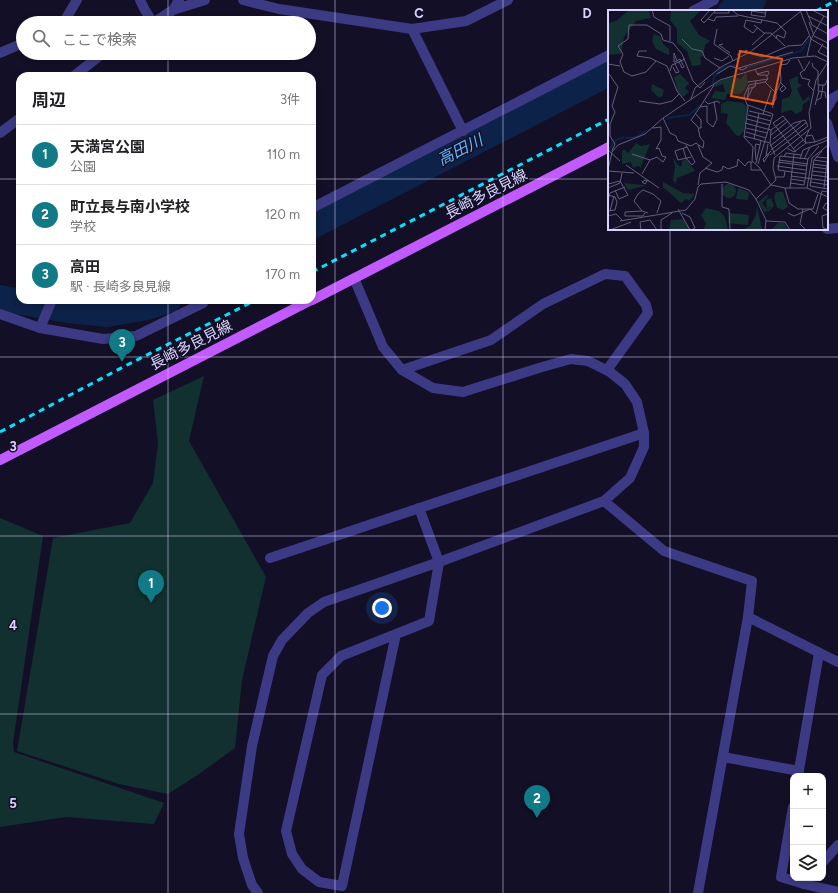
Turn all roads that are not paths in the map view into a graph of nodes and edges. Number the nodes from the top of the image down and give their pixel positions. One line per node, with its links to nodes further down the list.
1 (77, 0): 10 (street)
2 (140, 0): 11 (street)
3 (179, 0): 8 (street)
4 (204, 0): 8 (street)
5 (243, 0): 13 (street)
6 (508, 0): 13 (street)
7 (714, 0): 9 (street)
8 (173, 10): 12 (street)
9 (695, 10)
10 (67, 16)
11 (149, 16)
12 (164, 16)
13 (412, 29): 25 (street)
14 (838, 30): 15 (main road)
15 (828, 35)
16 (16, 46): 17 (street)
17 (0, 53)
18 (608, 56): 25 (street)
19 (94, 60): 20 (street)
20 (79, 72)
21 (838, 95): 22 (street)
22 (828, 106)
23 (16, 121): 26 (street)
24 (828, 126): 28 (street)
25 (463, 131): 29 (street)
26 (0, 133)
27 (608, 148): 32 (main road, 長崎多良見線)
28 (838, 156)
29 (316, 206)
30 (838, 228): 31 (street)
31 (828, 229)
32 (354, 278): 33 (main road, 長崎多良見線); 39 (street)
33 (316, 298)
34 (50, 304): 38 (street)
35 (199, 304): 38 (street)
36 (304, 304): 42 (main road, 長崎多良見線)
37 (0, 314): 38 (street)
38 (40, 328)
39 (402, 370): 40 (street); 40 (street)
40 (606, 370): 41 (street)
41 (644, 433): 43 (street); 44 (street)
42 (0, 460)
43 (604, 501): 46 (street); 47 (street)
44 (419, 508): 45 (street); 46 (street)
45 (270, 558)
46 (439, 562): 48 (street); 60 (street)
47 (748, 617): 49 (street); 51 (street)
48 (396, 634): 48 (street)
49 (819, 653): 50 (street); 53 (street)
50 (838, 662)
51 (723, 757): 52 (street); 61 (street)
52 (795, 773)
53 (799, 773)
54 (793, 809): 57 (street)
55 (838, 845): 56 (street)
56 (826, 859)
57 (790, 878)
58 (807, 881): 59 (street)
59 (838, 892)
60 (258, 893)
61 (698, 893)

